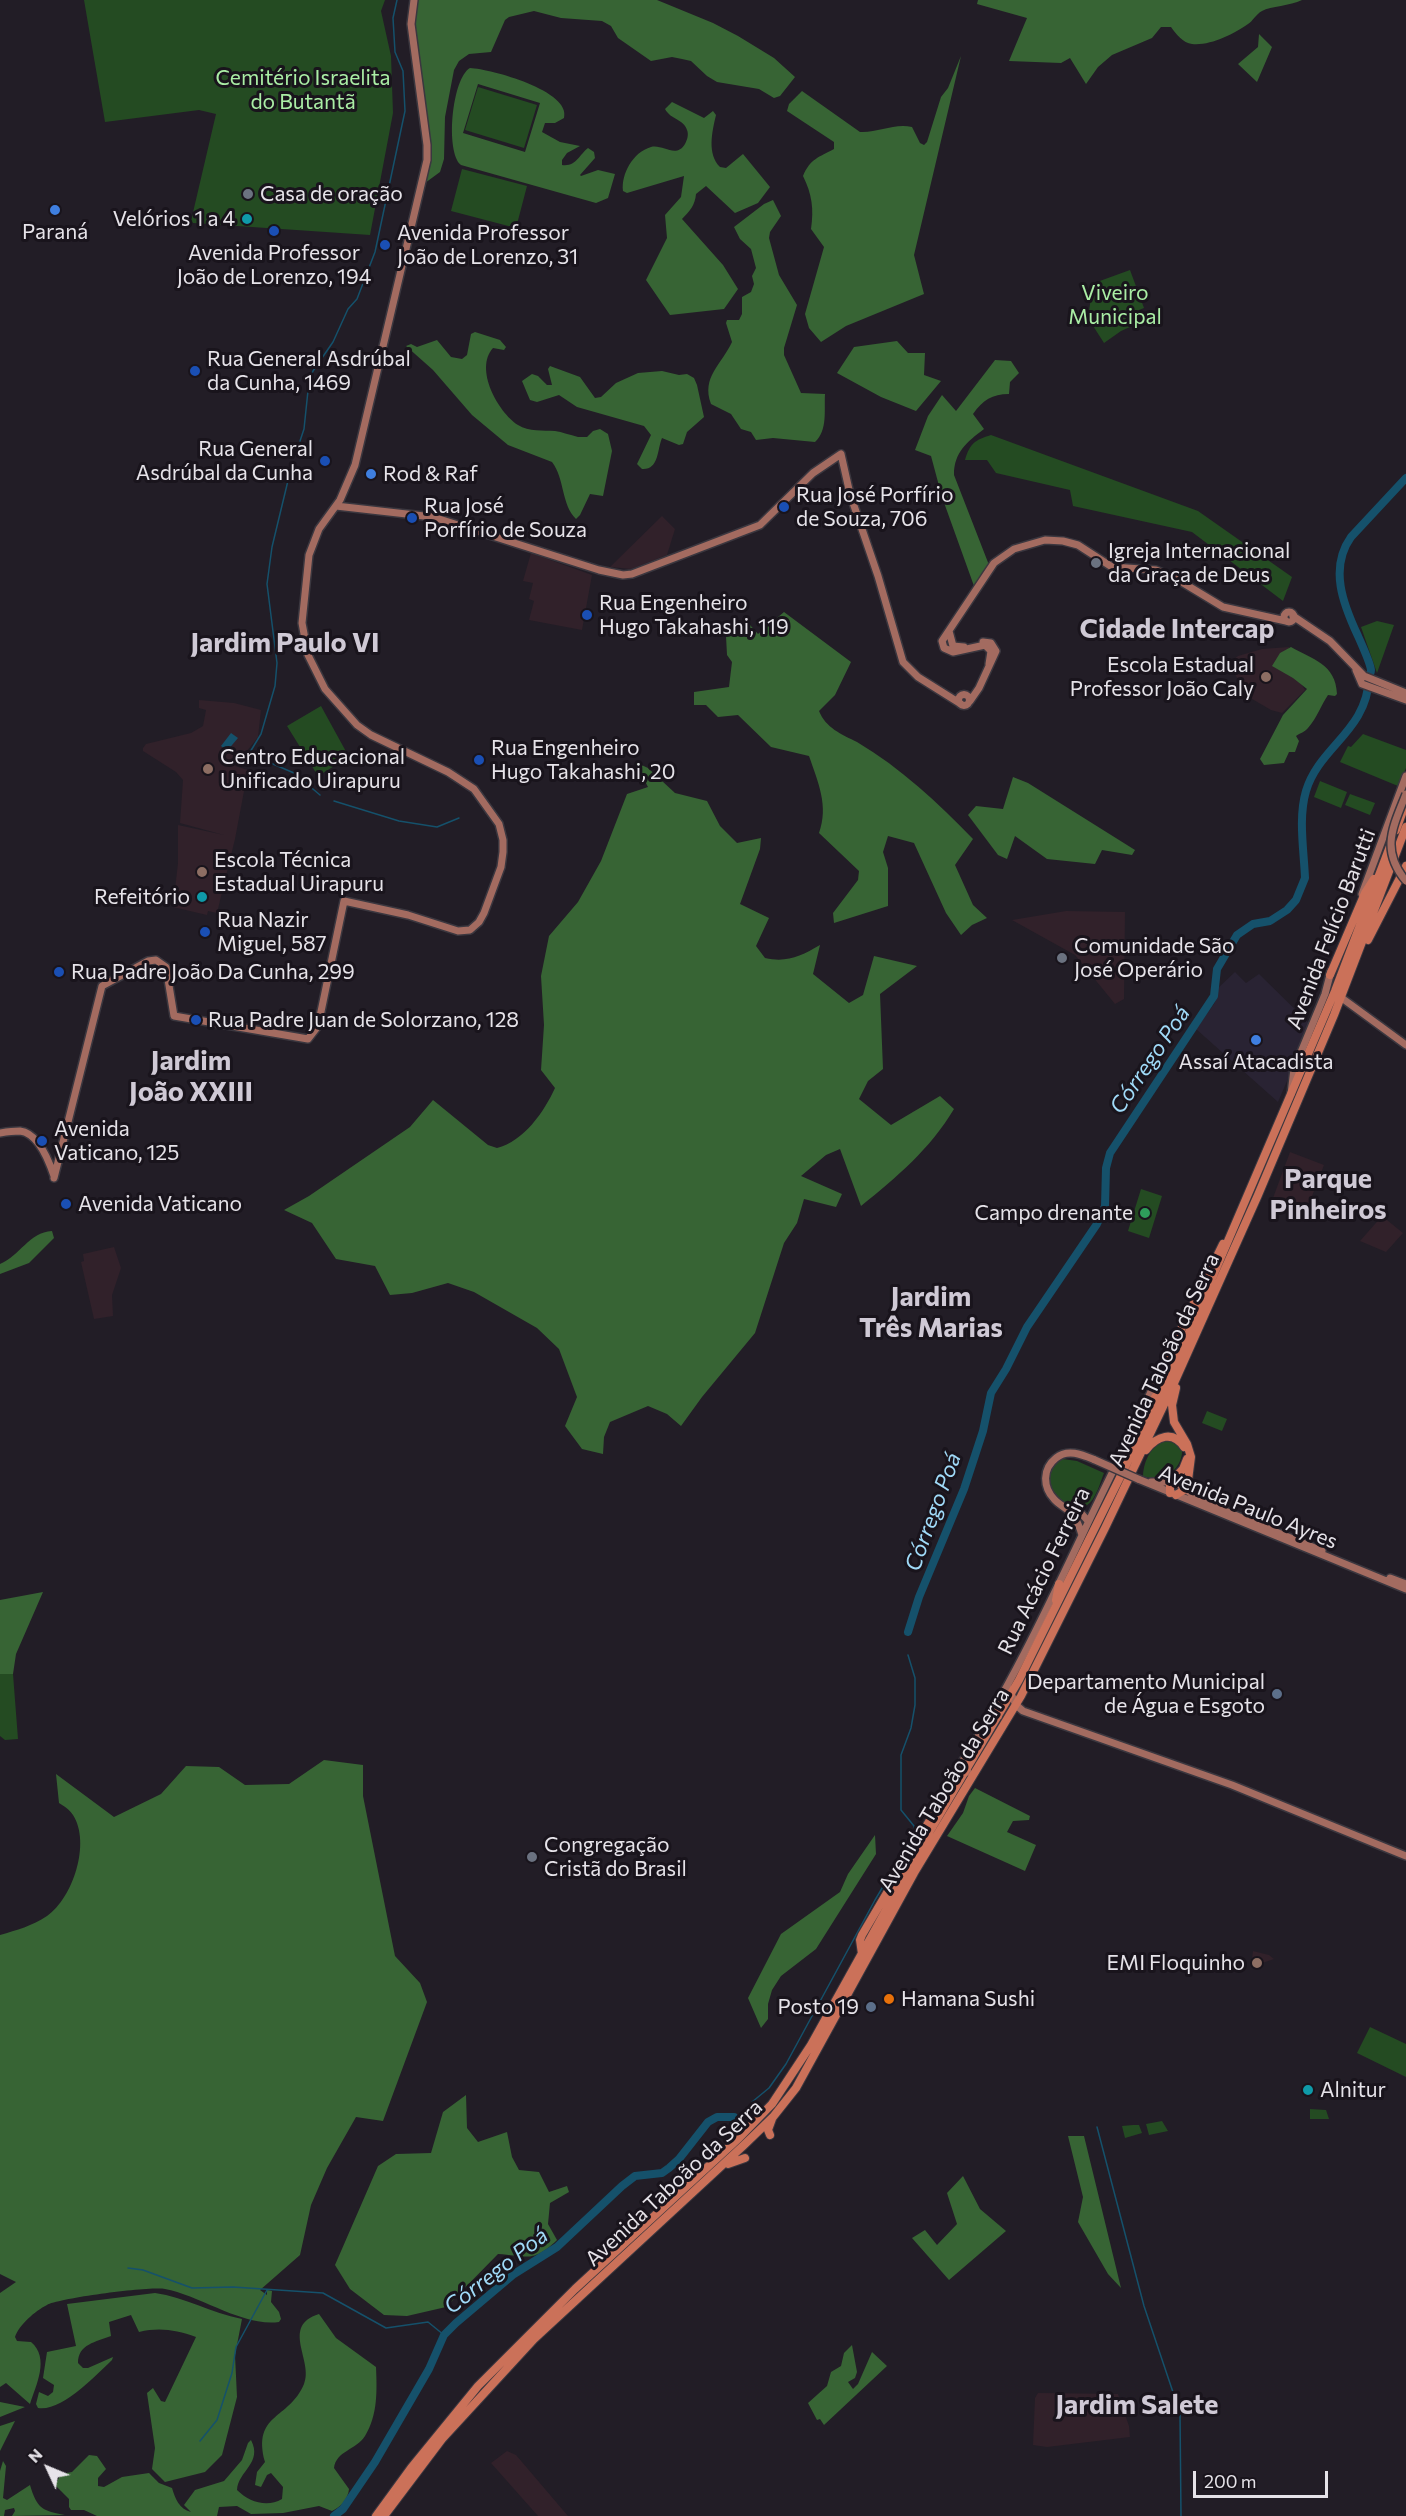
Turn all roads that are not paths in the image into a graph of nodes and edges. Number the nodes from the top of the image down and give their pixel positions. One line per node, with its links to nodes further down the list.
1 (414, 0): 2 (main road)
2 (336, 506): 6 (main road); 24 (main road)
3 (949, 631): 4 (main road); 4 (main road); 5 (main road)
4 (989, 664): 8 (main road)
5 (1375, 685): 7 (main road); 9 (main road)
6 (939, 690): 8 (main road); 8 (main road)
7 (1406, 693)
8 (966, 697)
9 (1406, 700)
10 (1406, 776): 19 (main road, Avenida Felício Barutti)
11 (1406, 794): 16 (main road, bridge)
12 (1406, 803): 15 (highway, Avenida Taboão da Serra)
13 (1406, 827): 18 (highway, Avenida Taboão da Serra)
14 (1406, 866): 17 (highway)
15 (1382, 868): 19 (highway); 20 (highway, Avenida Taboão da Serra)
16 (1406, 879): 17 (main road)
17 (1394, 887): 18 (highway)
18 (1359, 954): 21 (highway, Avenida Taboão da Serra)
19 (1329, 979): 20 (main road); 23 (main road, Avenida Felício Barutti)
20 (1335, 991): 21 (main road); 23 (highway, Avenida Taboão da Serra)
21 (1341, 998): 22 (main road); 26 (highway, Avenida Taboão da Serra)
22 (1406, 1043)
23 (1290, 1095): 25 (highway, Avenida Taboão da Serra)
24 (0, 1133)
25 (1242, 1212): 27 (highway); 28 (highway, Avenida Taboão da Serra)
26 (1180, 1368): 30 (highway, Avenida Taboão da Serra); 33 (highway)
27 (1159, 1374): 29 (main road, Rua Acácio Ferreira)
28 (1168, 1381): 29 (highway); 44 (highway, Avenida Taboão da Serra)
29 (1127, 1442): 35 (main road, Rua Acácio Ferreira)
30 (1138, 1460): 32 (highway); 48 (highway, Avenida Taboão da Serra)
31 (1140, 1480): 32 (main road, Avenida Paulo Ayres); 34 (main road, Avenida Paulo Ayres); 36 (main road, bridge)
32 (1172, 1481): 33 (main road, Avenida Paulo Ayres); 34 (highway)
33 (1187, 1488): 34 (highway); 40 (main road, Avenida Paulo Ayres)
34 (1173, 1494): 40 (main road, Avenida Paulo Ayres)
35 (1094, 1507): 37 (main road); 38 (main road, Rua Acácio Ferreira)
36 (1069, 1511): 37 (main road); 39 (main road)
37 (1080, 1512): 38 (main road)
38 (1088, 1521): 39 (main road, Rua Acácio Ferreira)
39 (1082, 1535): 41 (main road, Rua Acácio Ferreira)
40 (1330, 1557): 42 (main road, Avenida Paulo Ayres); 43 (main road, Avenida Paulo Ayres)
41 (1059, 1584): 44 (highway); 45 (main road, Rua Acácio Ferreira)
42 (1406, 1584)
43 (1406, 1589)
44 (1048, 1624): 46 (highway, Avenida Taboão da Serra)
45 (1007, 1684): 46 (main road); 47 (main road, Rua Acácio Ferreira)
46 (1011, 1695): 48 (main road); 49 (highway, Avenida Taboão da Serra)
47 (999, 1700): 49 (highway); 50 (main road, Rua Acácio Ferreira)
48 (1017, 1709): 51 (highway, Avenida Taboão da Serra); 52 (main road)
49 (997, 1720): 50 (highway, Avenida Taboão da Serra)
50 (967, 1770): 51 (main road, Rua Acácio Ferreira); 53 (highway, Avenida Taboão da Serra)
51 (973, 1779): 53 (highway, Avenida Taboão da Serra)
52 (1406, 1856)
53 (864, 1957): 54 (highway, Avenida Taboão da Serra); 57 (highway, Avenida Taboão da Serra)
54 (773, 2117): 55 (highway); 57 (highway, Avenida Taboão da Serra)
55 (770, 2135)
56 (746, 2158): 57 (highway)
57 (718, 2164): 58 (highway, Avenida Taboão da Serra); 59 (highway, Avenida Taboão da Serra)
58 (376, 2516)
59 (384, 2516)

